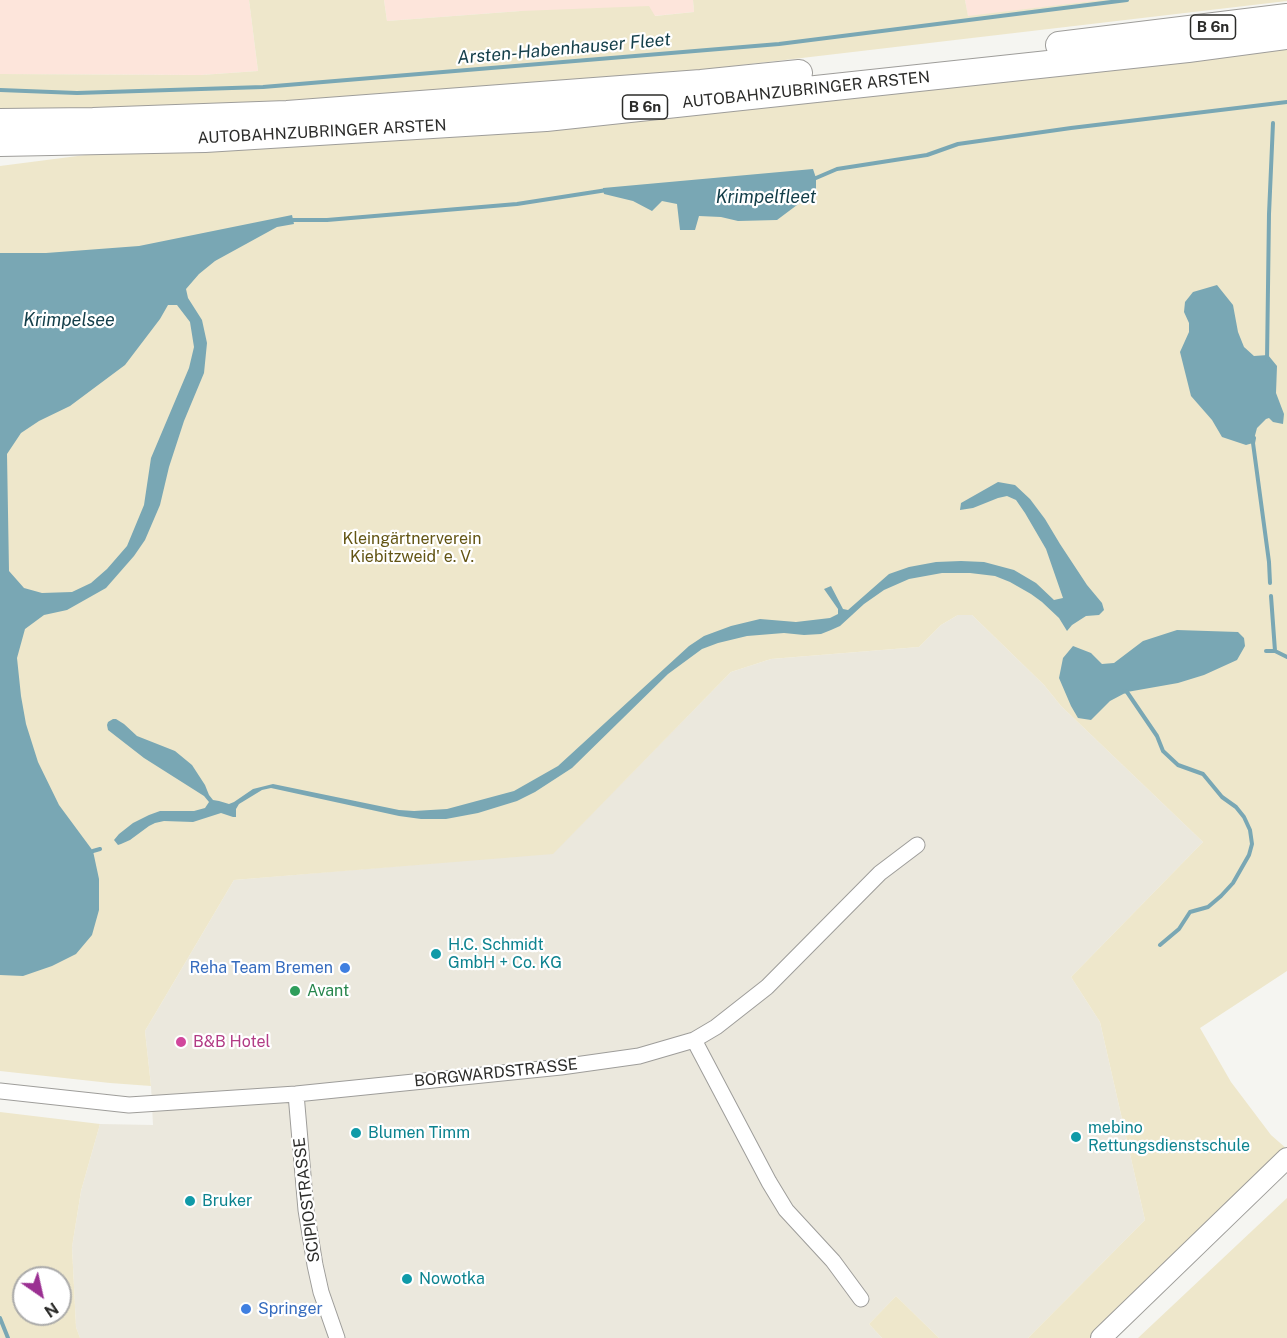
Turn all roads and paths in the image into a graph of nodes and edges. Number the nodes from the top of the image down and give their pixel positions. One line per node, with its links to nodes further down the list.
1 (1287, 17): 3 (highway, AUTOBAHNZUBRINGER ARSTEN / B 6n)
2 (1287, 36): 4 (highway, AUTOBAHNZUBRINGER ARSTEN / B 6n)
3 (0, 122)
4 (0, 143)
5 (917, 845): 6 (street, BORGWARDSTRASSE)
6 (694, 1040): 8 (street, BORGWARDSTRASSE); 10 (street)
7 (0, 1091): 8 (street, BORGWARDSTRASSE)
8 (296, 1094): 11 (street, SCIPIOSTRASSE)
9 (1287, 1158): 12 (street)
10 (861, 1299)
11 (337, 1338)
12 (1101, 1338)

